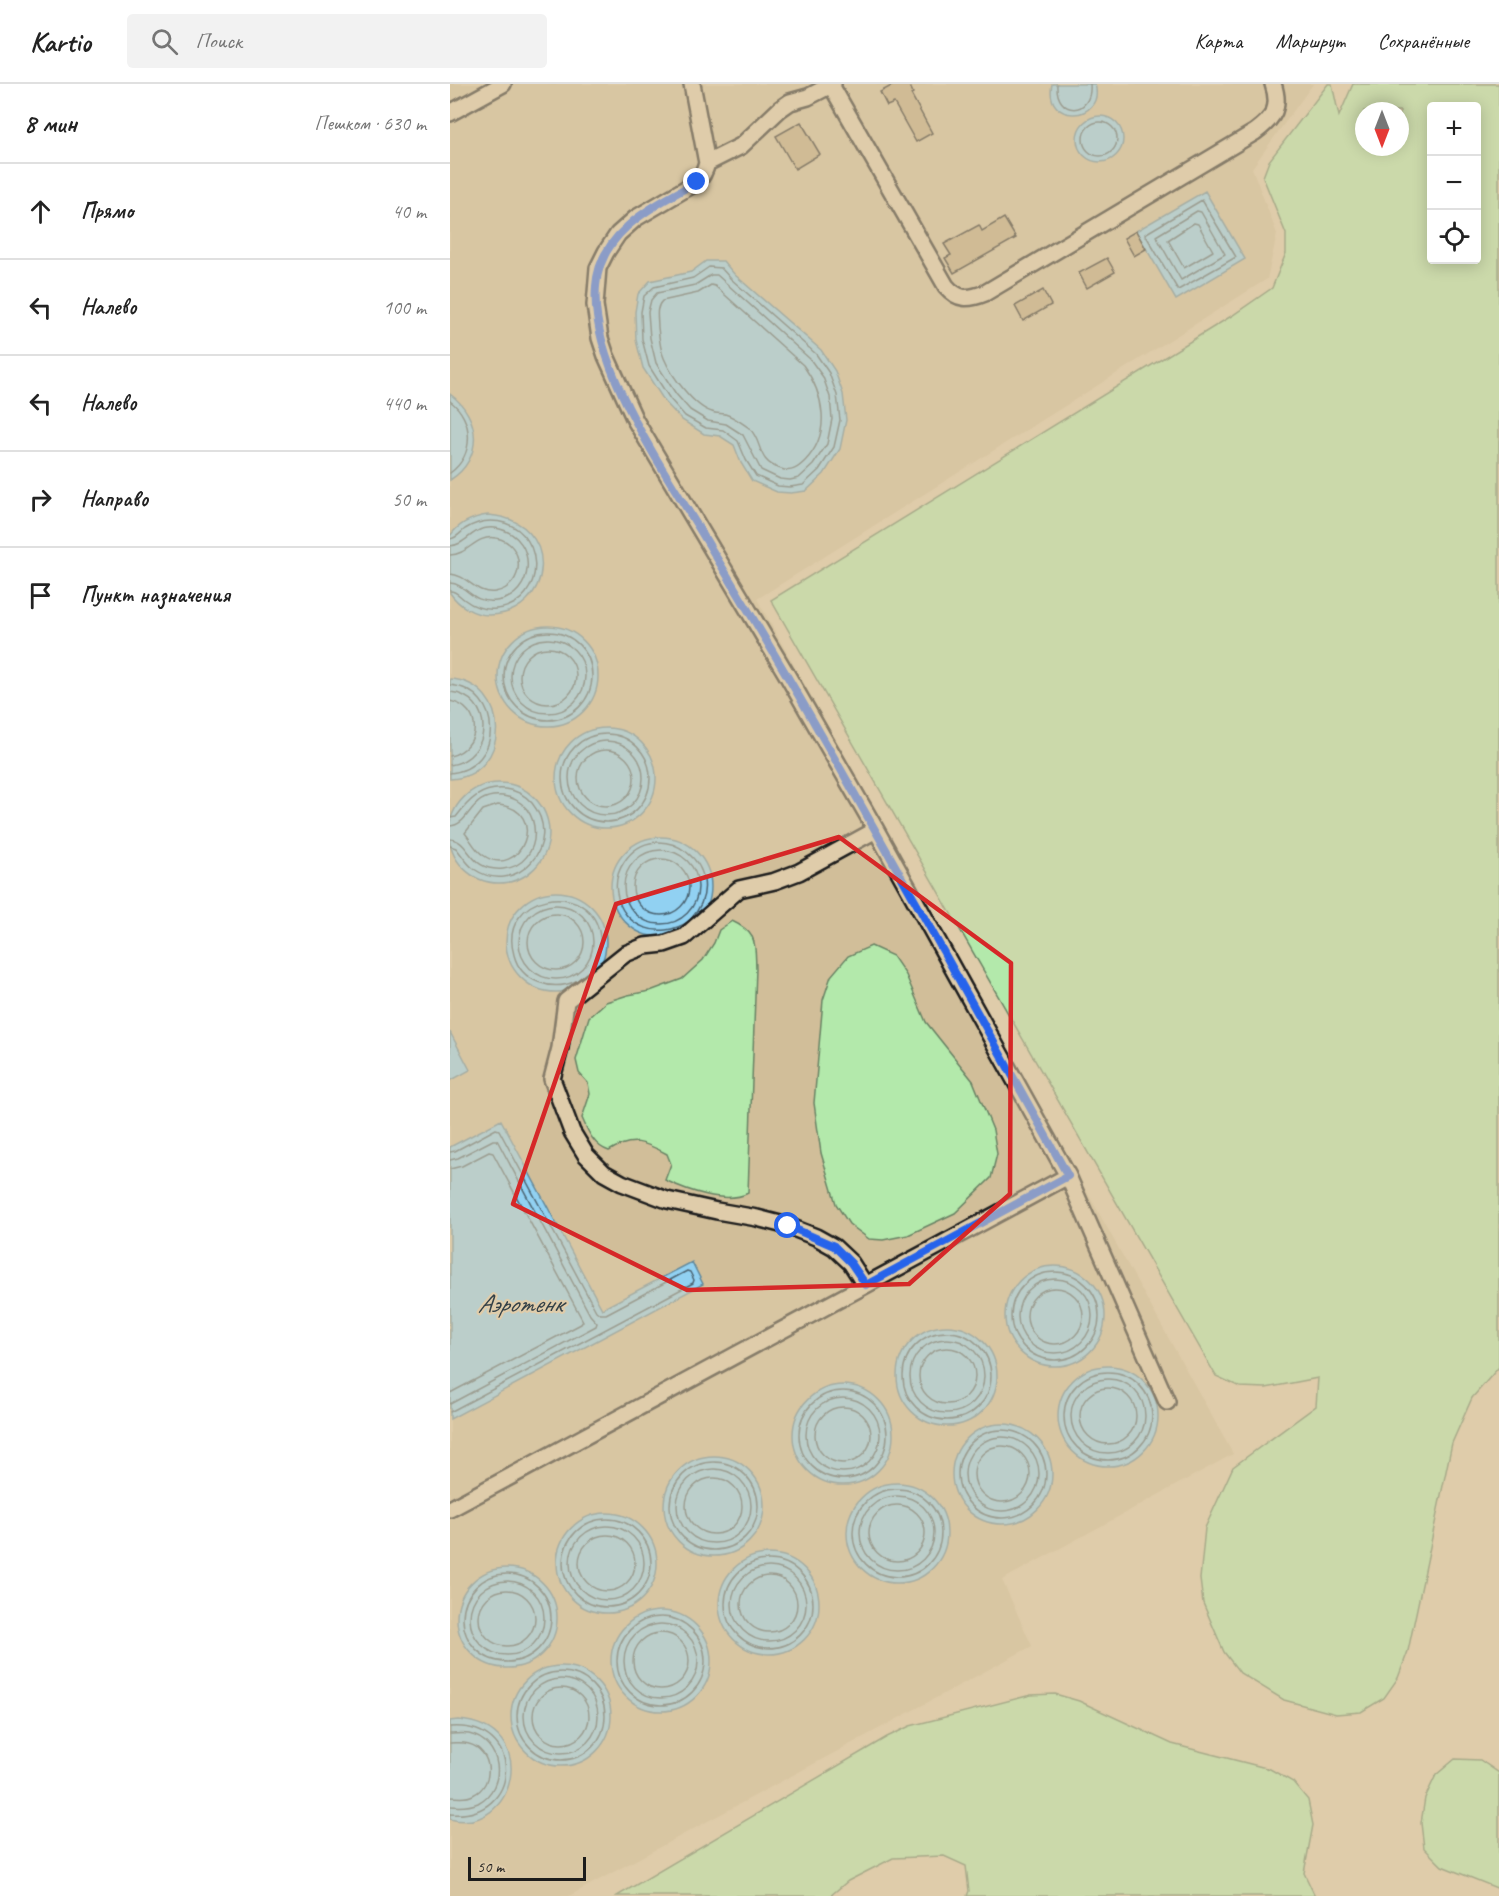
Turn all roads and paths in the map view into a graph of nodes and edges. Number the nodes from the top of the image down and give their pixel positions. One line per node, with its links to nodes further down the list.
1 (503, 84): 5 (lane)
2 (692, 84): 6 (lane)
3 (832, 84): 4 (lane); 6 (lane)
4 (1273, 84)
5 (450, 113)
6 (707, 163): 7 (lane)
7 (876, 830): 8 (lane); 9 (lane)
8 (1068, 1176): 9 (lane); 10 (lane)
9 (866, 1285): 11 (lane)
10 (1167, 1402)
11 (450, 1509)

